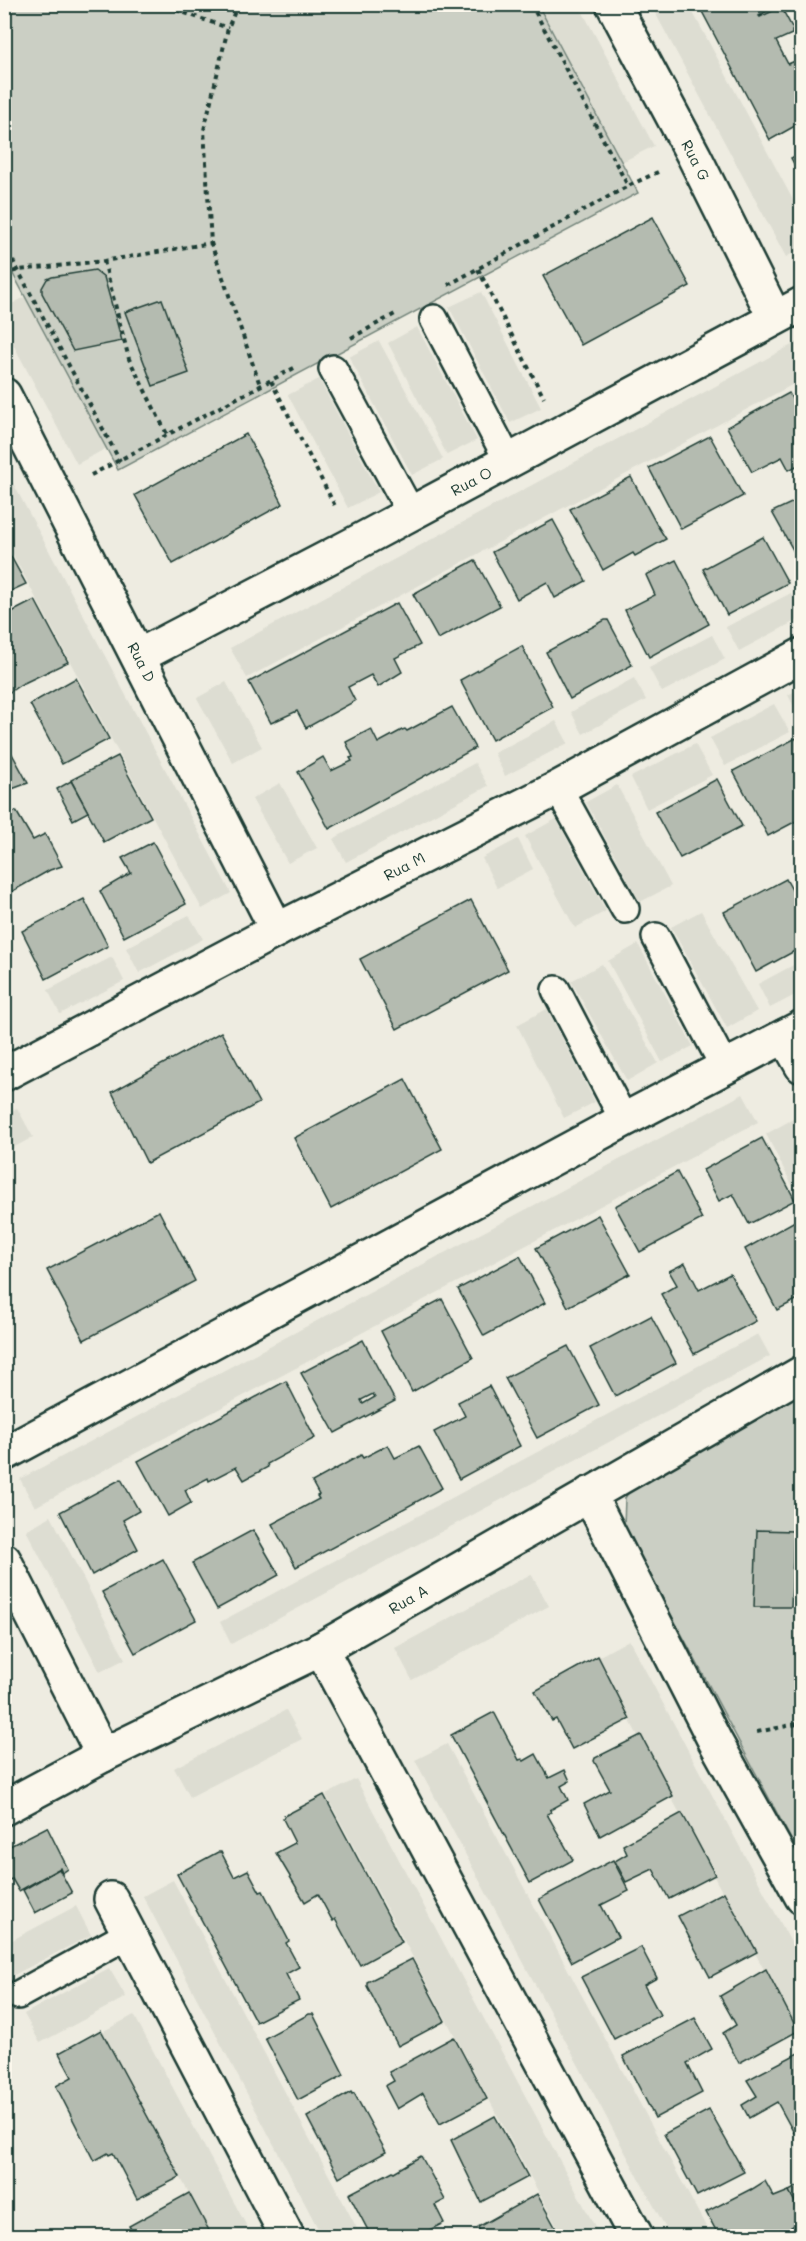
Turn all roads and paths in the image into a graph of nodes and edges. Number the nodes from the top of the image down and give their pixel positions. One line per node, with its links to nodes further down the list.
1 (159, 4): 5 (path)
2 (238, 4): 5 (path)
3 (531, 4): 7 (path)
4 (613, 4): 6 (street, Rua G)
5 (228, 28): 8 (path)
6 (694, 156): 7 (path); 16 (street, Rua G)
7 (628, 186): 11 (path)
8 (211, 243): 10 (path); 22 (path)
9 (4, 244): 12 (path)
10 (104, 261): 12 (path); 25 (path)
11 (478, 269): 14 (path); 24 (path)
12 (19, 270): 13 (path); 27 (path)
13 (4, 274)
14 (447, 286)
15 (405, 308): 18 (path)
16 (788, 311): 24 (street, Rua O)
17 (434, 319): 26 (lane)
18 (343, 342)
19 (302, 364): 21 (path)
20 (333, 369): 29 (lane)
21 (271, 381): 22 (path); 30 (path)
22 (260, 385): 25 (path)
23 (4, 395): 28 (street, Rua D)
24 (562, 433): 26 (street, Rua O)
25 (168, 436): 27 (path)
26 (508, 460): 29 (street, Rua O)
27 (120, 461): 28 (path)
28 (55, 492): 32 (street, Rua D)
29 (411, 513): 30 (street, Rua O)
30 (354, 544): 32 (street, Rua O)
31 (801, 655): 33 (street, Rua M)
32 (139, 656): 35 (street, Rua D)
33 (558, 788): 34 (lane); 35 (street, Rua M)
34 (625, 909)
35 (277, 930): 41 (street, Rua M)
36 (656, 937): 39 (lane)
37 (556, 990): 42 (lane)
38 (793, 1031): 39 (street); 40 (street)
39 (724, 1066): 42 (street)
40 (801, 1066)
41 (6, 1069)
42 (624, 1120): 44 (street)
43 (801, 1373): 45 (street, Rua A)
44 (4, 1454)
45 (589, 1494): 47 (street, Rua A); 50 (street)
46 (4, 1560): 48 (street)
47 (321, 1649): 48 (street, Rua A); 55 (street)
48 (103, 1755): 49 (street, Rua A)
49 (4, 1808)
50 (801, 1897)
51 (111, 1899): 52 (street)
52 (129, 1934): 53 (lane); 54 (street)
53 (18, 1995)
54 (286, 2236)
55 (636, 2236)

